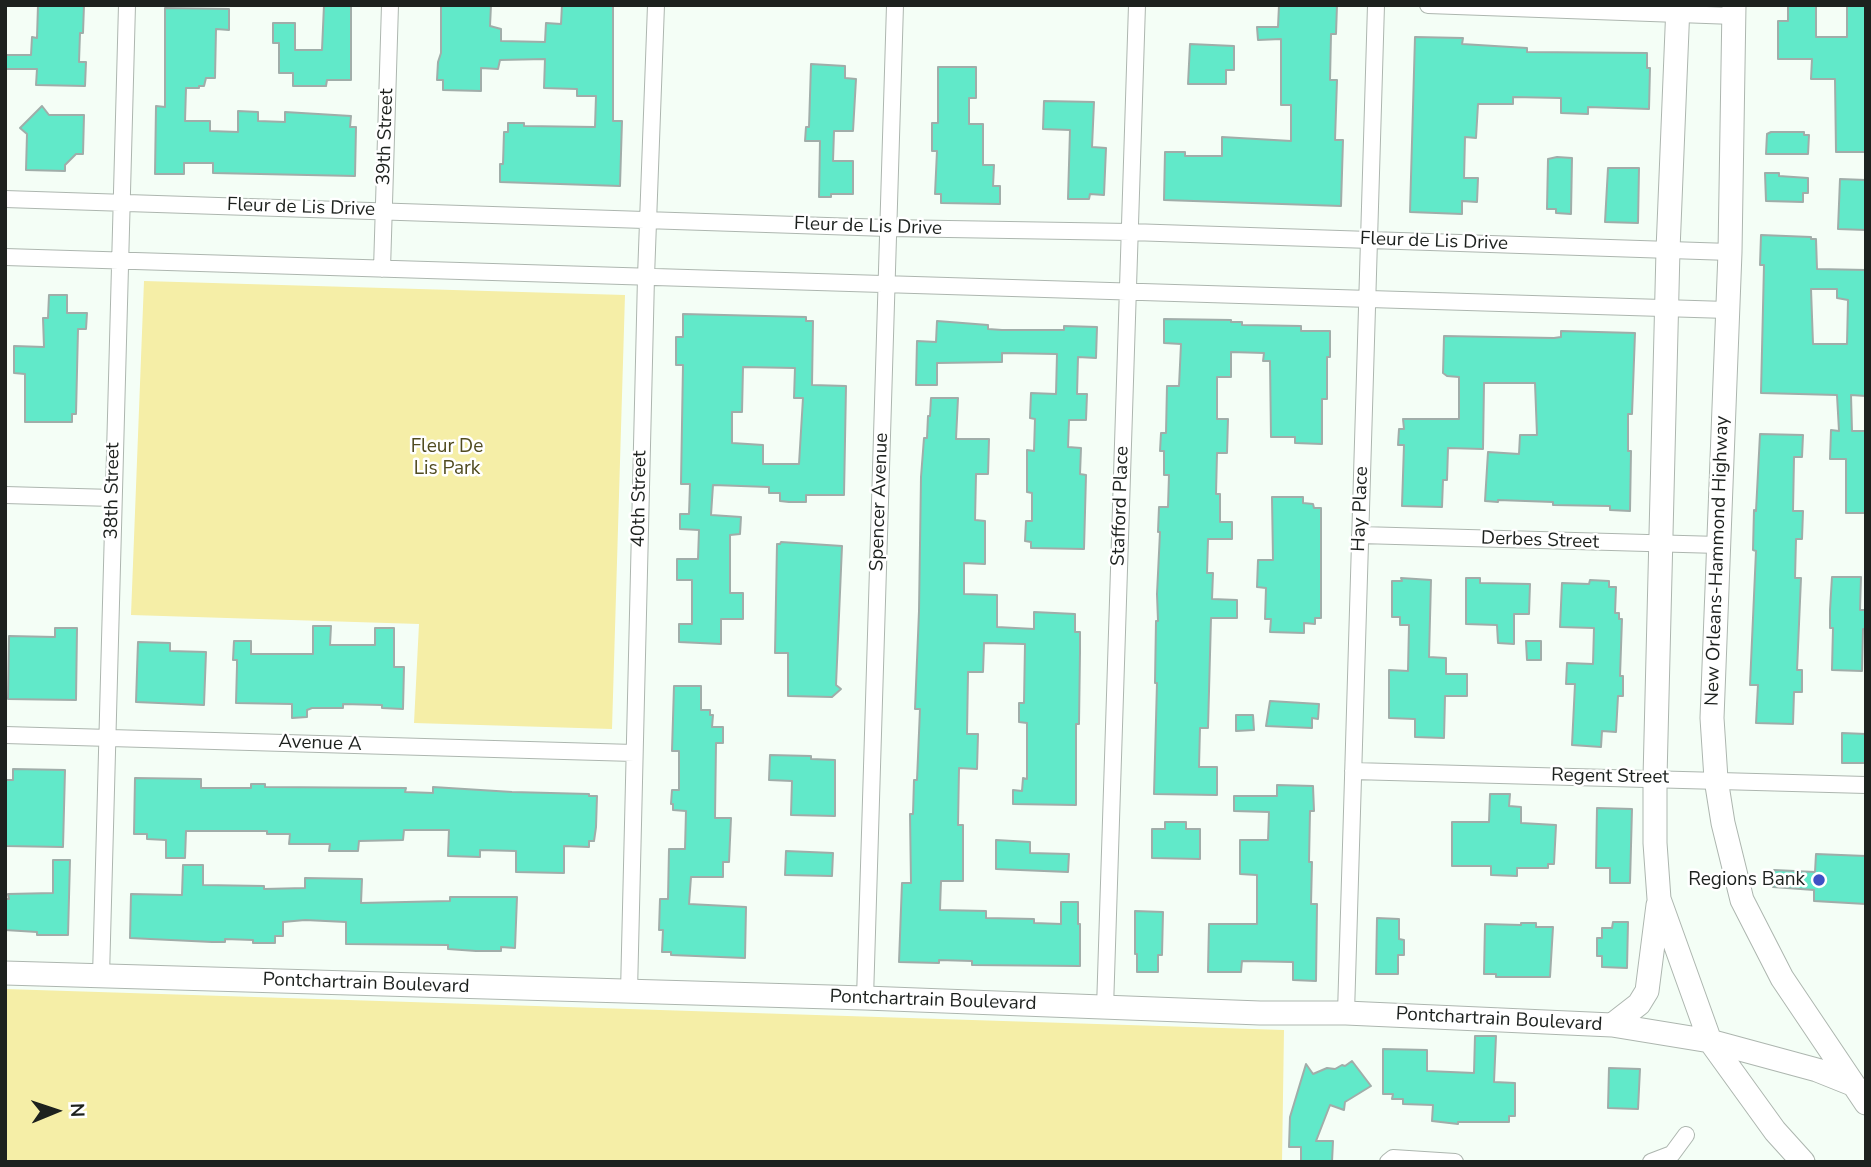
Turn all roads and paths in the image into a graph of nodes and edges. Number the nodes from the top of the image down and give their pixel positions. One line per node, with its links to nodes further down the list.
1 (127, 5): 11 (street, 38th Street)
2 (390, 5): 12 (street, 39th Street)
3 (656, 5): 13 (street, 40th Street)
4 (895, 5): 14 (street, Spencer Avenue)
5 (1137, 5): 15 (street, Stafford Place)
6 (1376, 5): 16 (street, Hay Place)
7 (1428, 5): 8 (street)
8 (1678, 9): 9 (street); 17 (main road)
9 (1734, 11): 18 (main road, New Orleans-Hammond Highway)
10 (5, 199): 11 (street, Fleur de Lis Drive)
11 (123, 202): 12 (street, Fleur de Lis Drive); 20 (street, 38th Street)
12 (384, 211): 13 (street, Fleur de Lis Drive); 21 (street, 39th Street)
13 (649, 219): 14 (street, Fleur de Lis Drive); 22 (street, 40th Street)
14 (888, 228): 15 (street, Fleur de Lis Drive); 23 (street, Spencer Avenue)
15 (1130, 232): 16 (street, Fleur de Lis Drive); 24 (street, Stafford Place)
16 (1369, 240): 17 (street, Fleur de Lis Drive); 25 (street, Hay Place)
17 (1668, 250): 18 (street, Fleur de Lis Drive); 26 (main road)
18 (1730, 252): 27 (main road, New Orleans-Hammond Highway)
19 (5, 257): 20 (street)
20 (119, 260): 21 (street); 29 (street, 38th Street)
21 (382, 269): 22 (street)
22 (646, 277): 23 (street); 35 (street, 40th Street)
23 (887, 285): 24 (street); 44 (street, Spencer Avenue)
24 (1128, 292): 25 (street); 45 (street, Stafford Place)
25 (1367, 300): 26 (street); 30 (street, Hay Place)
26 (1667, 309): 27 (street); 31 (main road)
27 (1727, 310): 32 (main road, New Orleans-Hammond Highway)
28 (5, 495): 29 (street)
29 (113, 498): 34 (street, 38th Street)
30 (1360, 535): 31 (street, Derbes Street); 36 (street, Hay Place)
31 (1661, 544): 32 (street, Derbes Street); 37 (main road)
32 (1719, 545): 38 (main road, New Orleans-Hammond Highway)
33 (5, 735): 34 (street, Avenue A)
34 (108, 738): 35 (street, Avenue A); 42 (street, 38th Street)
35 (634, 753): 43 (street, 40th Street)
36 (1353, 771): 37 (street, Regent Street); 46 (street, Hay Place)
37 (1655, 778): 38 (street, Regent Street); 40 (main road)
38 (1716, 779): 39 (street, Regent Street); 49 (main road, New Orleans-Hammond Highway)
39 (1866, 785)
40 (1658, 899): 47 (main road); 48 (main road)
41 (5, 973): 42 (main road, Pontchartrain Boulevard)
42 (101, 976): 43 (main road, Pontchartrain Boulevard)
43 (629, 992): 44 (main road, Pontchartrain Boulevard)
44 (865, 998): 45 (main road, Pontchartrain Boulevard)
45 (1105, 1008): 46 (main road, Pontchartrain Boulevard)
46 (1346, 1013): 47 (main road, Pontchartrain Boulevard)
47 (1612, 1026): 48 (main road, Pontchartrain Boulevard)
48 (1710, 1041): 49 (main road, Pontchartrain Boulevard); 54 (main road)
49 (1859, 1093)
50 (1686, 1135): 53 (street)
51 (1388, 1162): 52 (street)
52 (1455, 1162)
53 (1651, 1162)
54 (1803, 1162)

